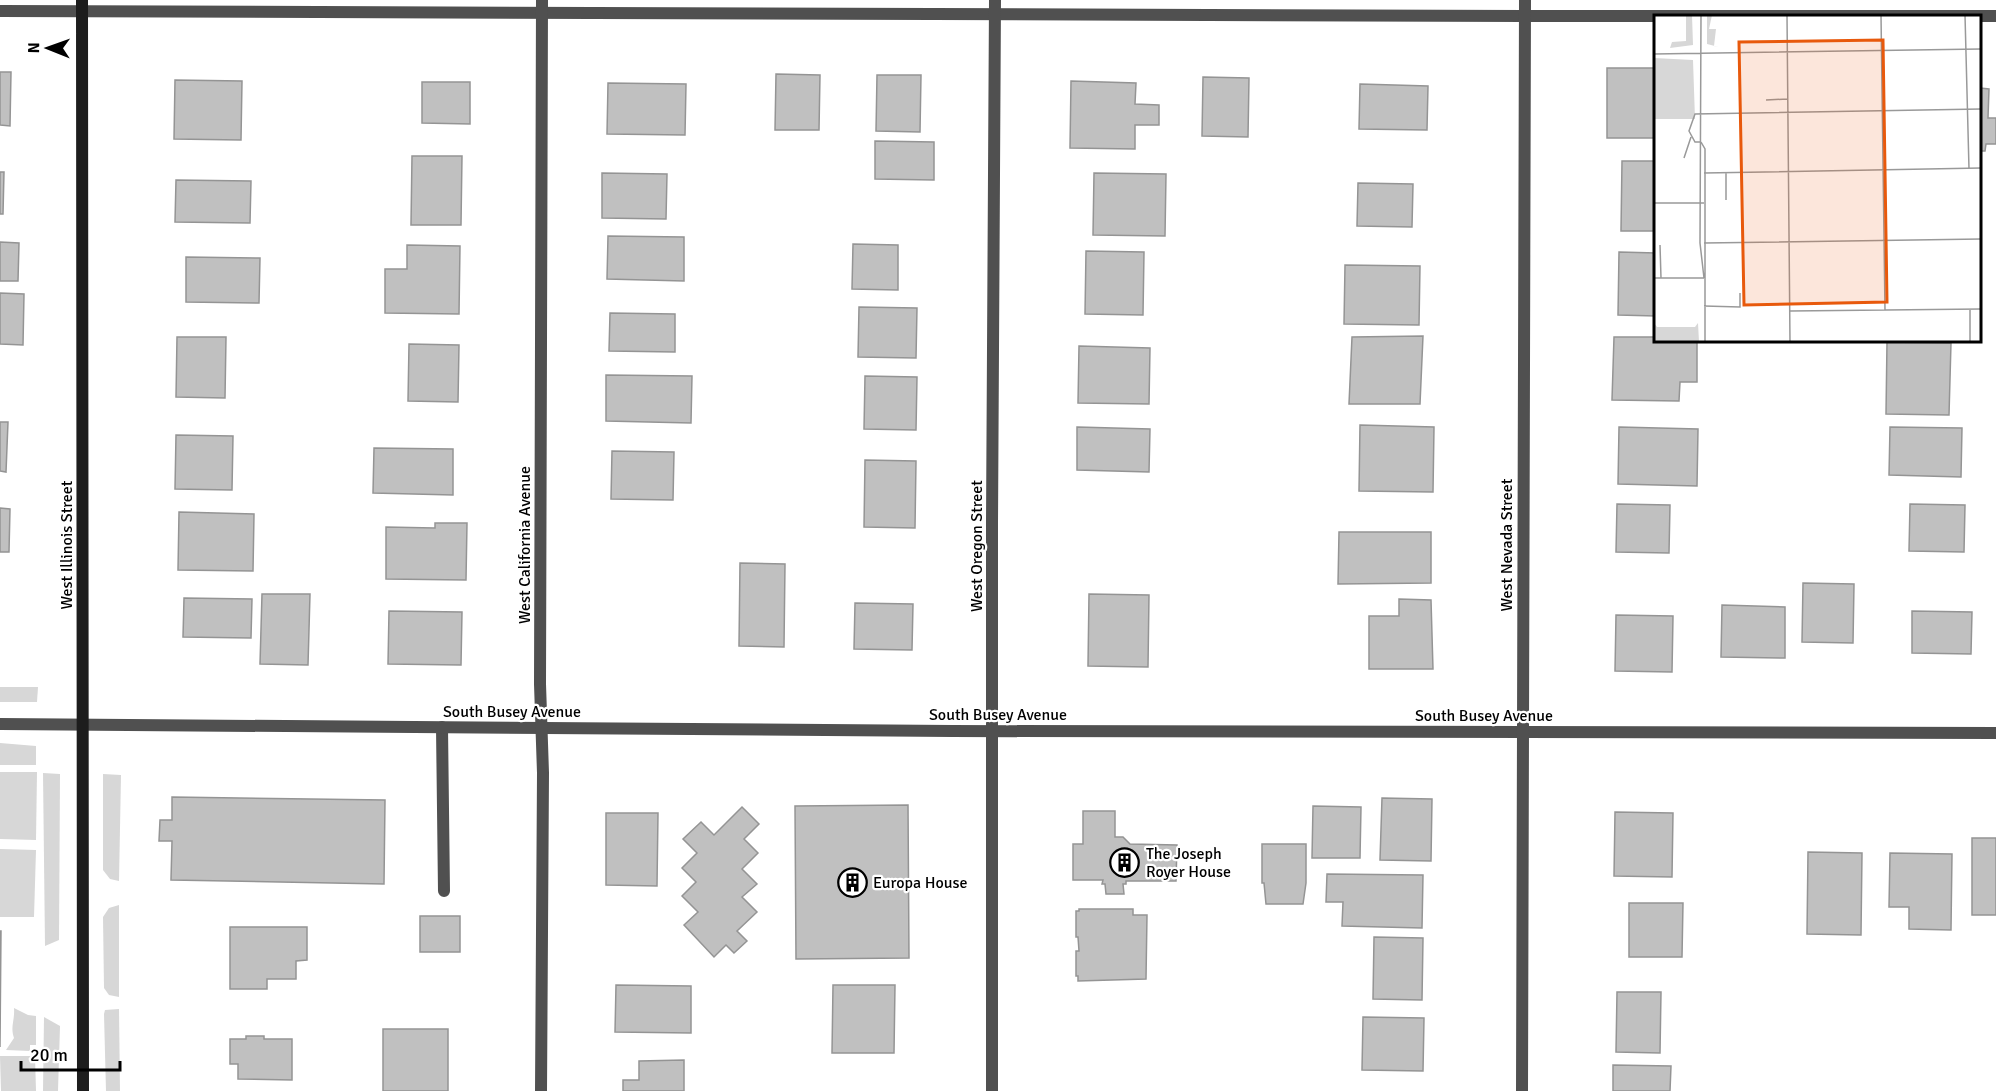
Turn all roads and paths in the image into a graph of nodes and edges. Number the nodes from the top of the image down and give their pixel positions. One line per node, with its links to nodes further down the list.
1 (995, 0): 6 (street, West Oregon Street)
2 (1525, 0): 7 (street, West Nevada Street)
3 (82, 6): 4 (street); 5 (street); 10 (street, West Illinois Street)
4 (542, 6): 6 (street); 12 (street, West California Avenue)
5 (0, 10)
6 (995, 14): 7 (street); 13 (street, West Oregon Street)
7 (1525, 16): 8 (street); 14 (street, West Nevada Street)
8 (1654, 16)
9 (0, 724): 10 (street, South Busey Avenue)
10 (82, 724): 11 (street, South Busey Avenue); 17 (street, West Illinois Street)
11 (442, 727): 12 (street, South Busey Avenue); 16 (street)
12 (542, 728): 13 (street, South Busey Avenue); 18 (street, West California Avenue)
13 (993, 730): 14 (street, South Busey Avenue); 19 (street, West Oregon Street)
14 (1522, 732): 15 (street, South Busey Avenue); 20 (street, West Nevada Street)
15 (1996, 733)
16 (444, 891)
17 (83, 1091)
18 (541, 1091)
19 (992, 1091)
20 (1522, 1091)

